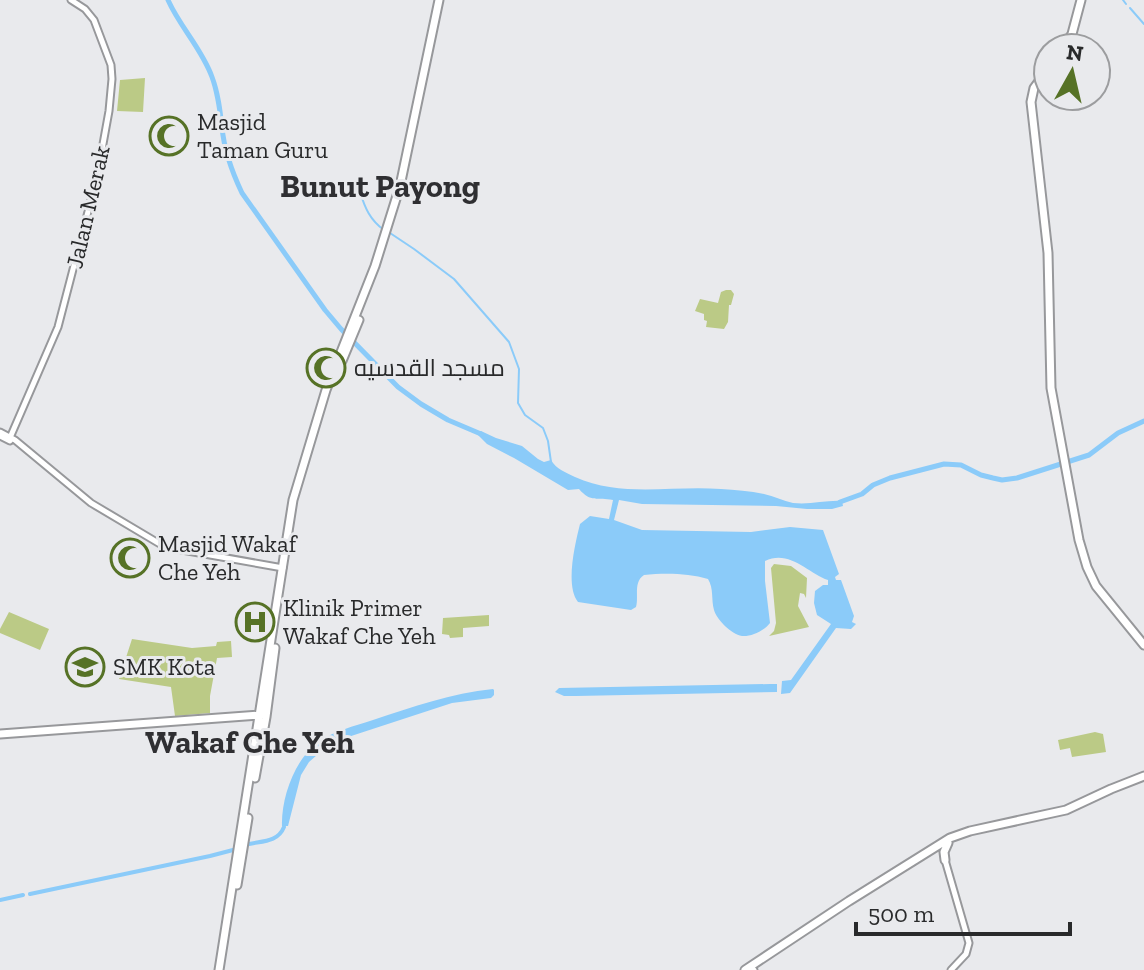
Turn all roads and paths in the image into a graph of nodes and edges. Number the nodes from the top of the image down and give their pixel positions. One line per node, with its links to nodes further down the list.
1 (71, 0): 7 (street, Jalan Merak)
2 (441, 0): 6 (main road)
3 (1081, 0): 4 (main road)
4 (1073, 32)
5 (1032, 98): 14 (main road)
6 (344, 348): 13 (main road); 15 (main road)
7 (19, 418): 8 (street, Jalan Merak); 10 (street, Jalan Merak)
8 (16, 428): 10 (street, Jalan Merak); 11 (street)
9 (0, 434): 10 (street)
10 (10, 438): 11 (street); 12 (street)
11 (20, 443): 12 (street)
12 (25, 449): 13 (street)
13 (283, 568): 16 (main road)
14 (1144, 645)
15 (273, 661): 18 (main road); 21 (main road)
16 (264, 688): 17 (main road); 18 (main road)
17 (242, 715): 18 (main road); 19 (main road); 20 (main road)
18 (260, 715): 20 (main road); 21 (main road)
19 (0, 734)
20 (255, 737): 27 (main road)
21 (259, 753): 27 (main road)
22 (1144, 778): 23 (main road); 28 (main road)
23 (948, 843): 24 (main road); 25 (main road)
24 (934, 851): 25 (main road); 26 (main road)
25 (945, 860): 29 (street)
26 (756, 969)
27 (221, 970)
28 (745, 970)
29 (951, 970)

